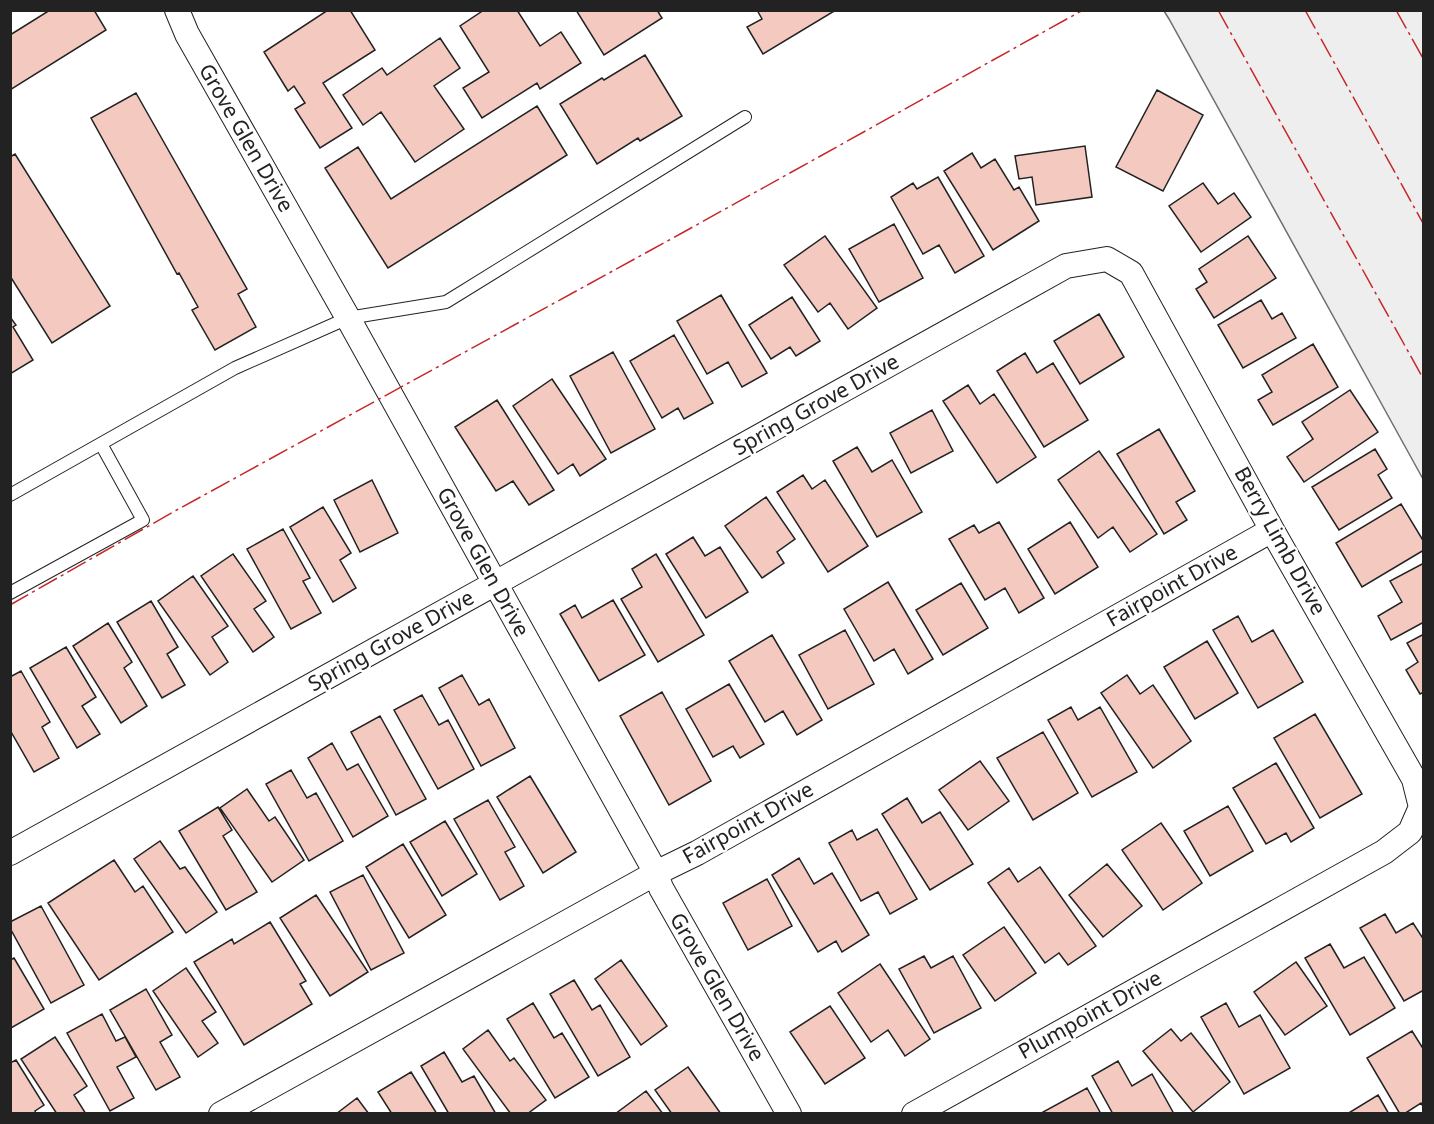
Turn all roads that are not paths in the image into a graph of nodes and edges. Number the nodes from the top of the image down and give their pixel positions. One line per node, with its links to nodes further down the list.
1 (177, 10): 3 (street, Grove Glen Drive)
2 (746, 117): 3 (lane)
3 (348, 318): 5 (lane); 8 (street, Grove Glen Drive)
4 (961, 325): 7 (street, Berry Limb Drive); 8 (street, Spring Grove Drive)
5 (101, 444): 6 (lane); 9 (lane)
6 (10, 495)
7 (1272, 530): 11 (street, Fairpoint Drive); 12 (street, Berry Limb Drive)
8 (495, 583): 10 (street, Spring Grove Drive); 11 (street, Grove Glen Drive)
9 (10, 593)
10 (10, 853)
11 (656, 873): 13 (street, Fairpoint Drive); 14 (street, Grove Glen Drive)
12 (1266, 917): 15 (street, Plumpoint Drive)
13 (221, 1113)
14 (789, 1113)
15 (914, 1113)

